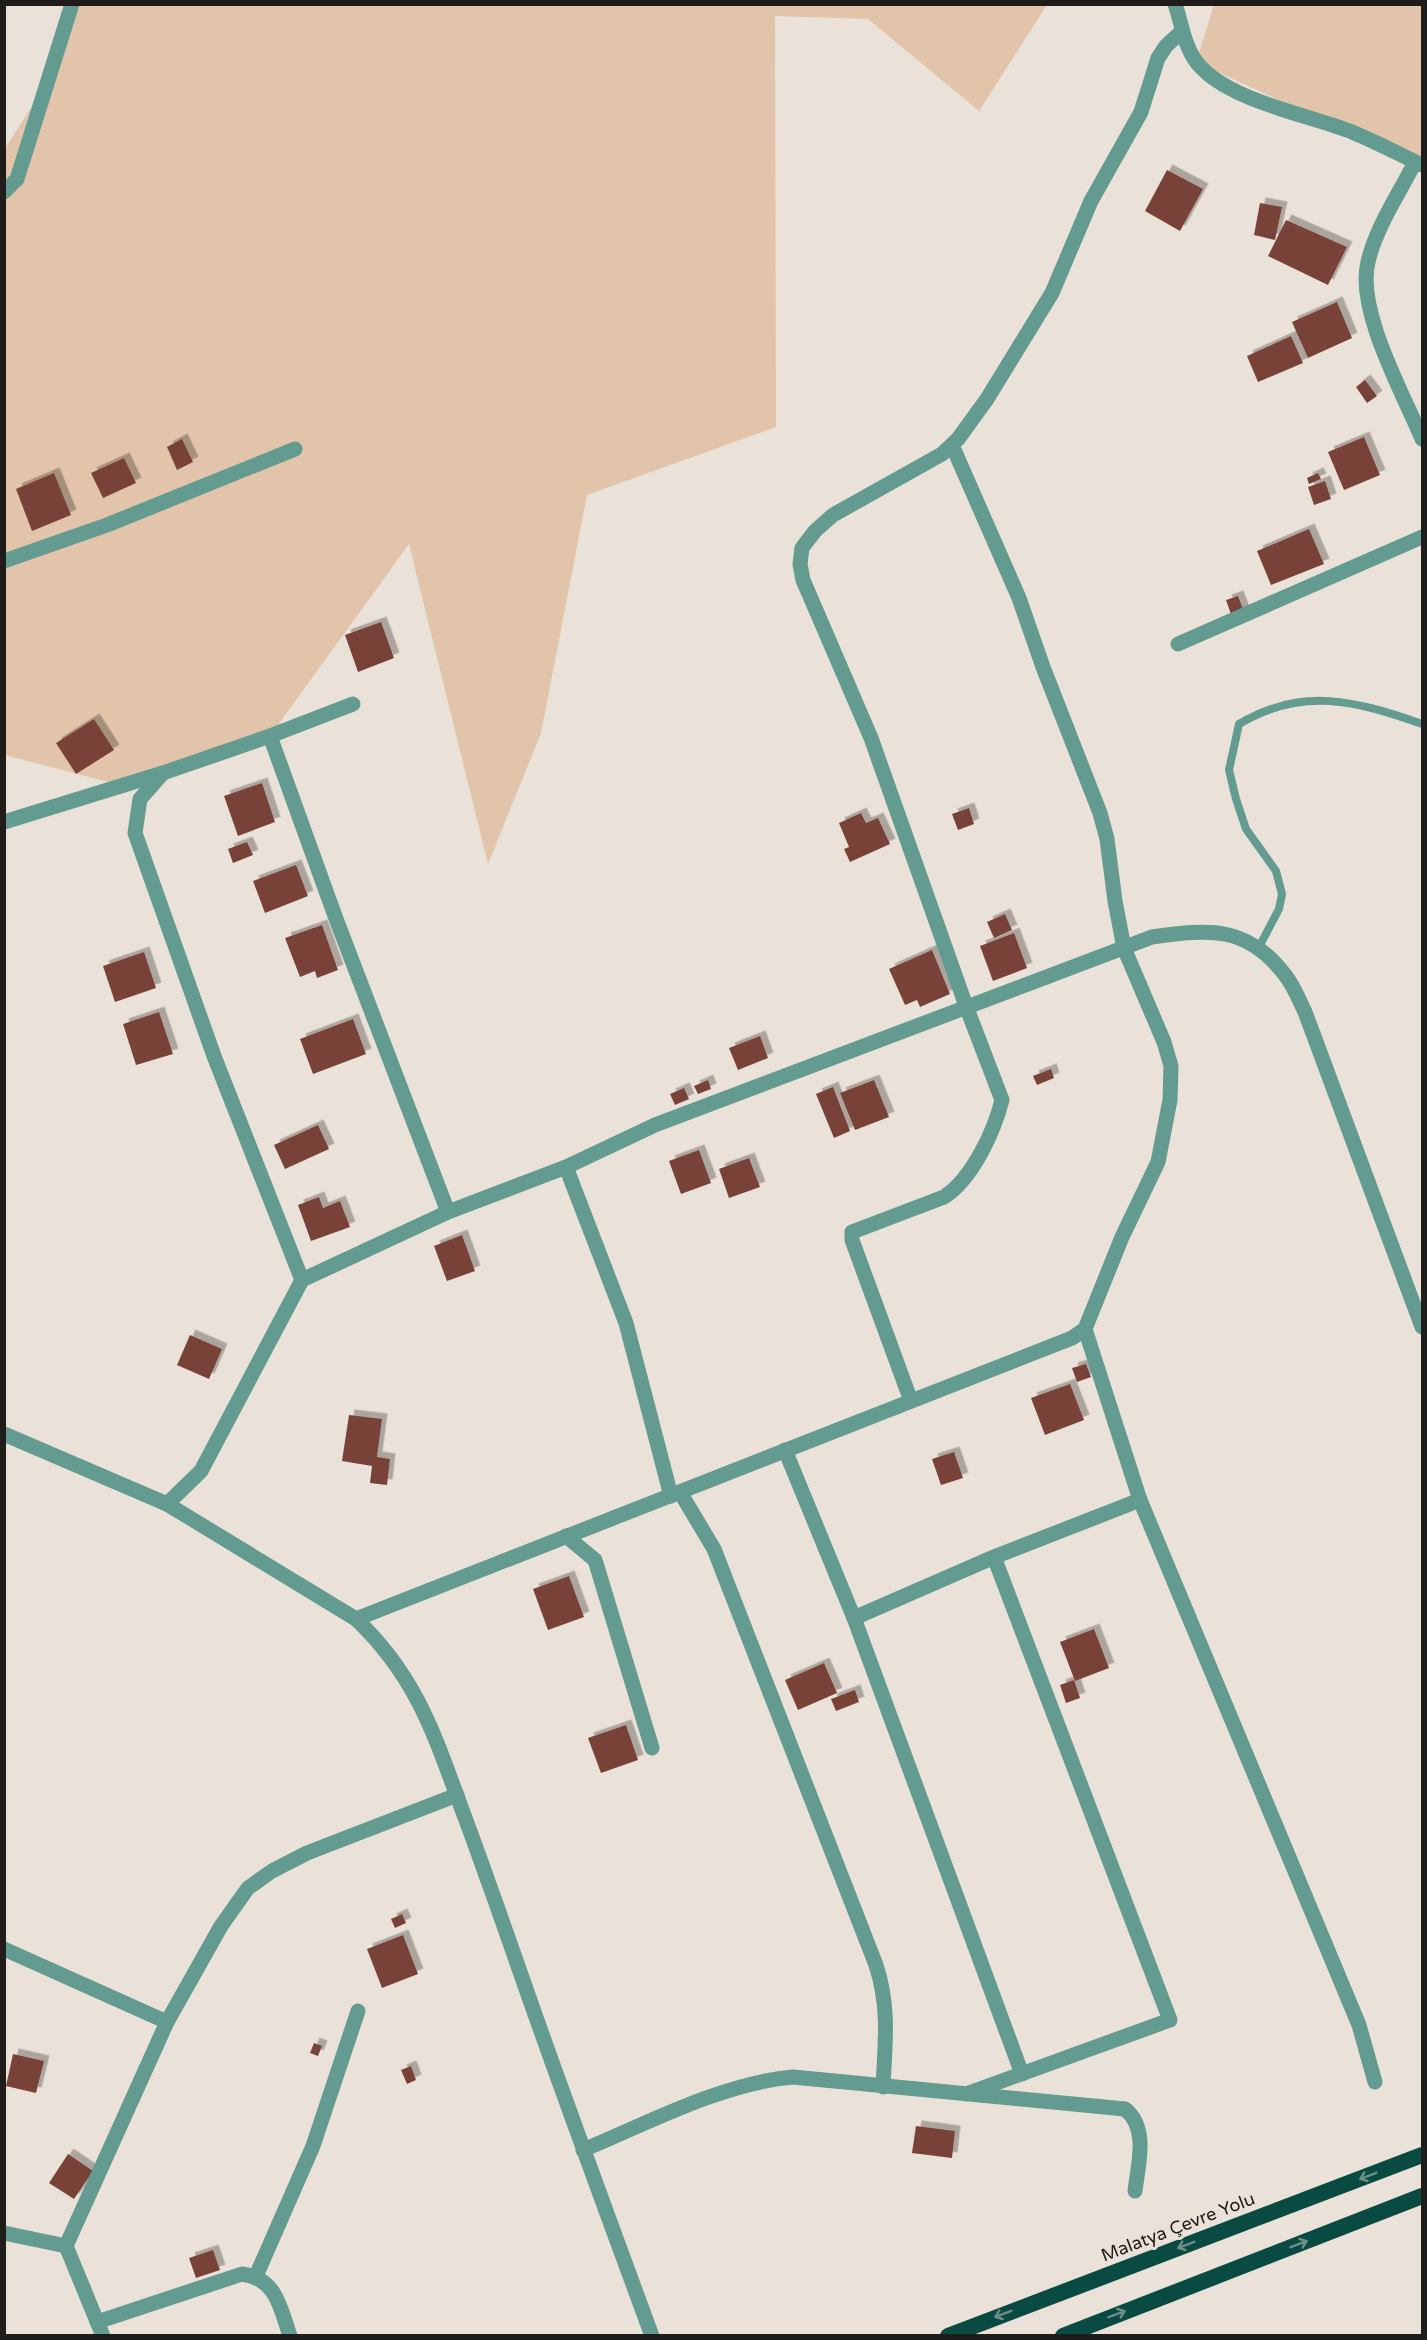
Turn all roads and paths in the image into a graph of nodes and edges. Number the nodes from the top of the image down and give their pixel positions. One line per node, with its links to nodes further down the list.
1 (72, 4): 5 (street)
2 (1174, 4): 3 (street)
3 (1181, 32): 4 (street); 7 (street)
4 (1419, 164): 6 (street)
5 (4, 192)
6 (1422, 439)
7 (952, 445): 18 (street); 19 (street)
8 (295, 448): 10 (street)
9 (1422, 537): 11 (street)
10 (4, 561)
11 (1178, 644)
12 (353, 704): 14 (street)
13 (1422, 724): 17 (lane)
14 (270, 736): 15 (street); 21 (street)
15 (163, 773): 16 (street); 22 (street)
16 (4, 822)
17 (1259, 947): 18 (street); 23 (street)
18 (1124, 948): 19 (street); 24 (street)
19 (966, 1006): 20 (street); 25 (street)
20 (566, 1167): 21 (street); 28 (street)
21 (448, 1212): 22 (street)
22 (302, 1280): 30 (street)
23 (1422, 1327)
24 (1085, 1329): 25 (street); 29 (street)
25 (911, 1401): 27 (street)
26 (4, 1434): 30 (street)
27 (785, 1450): 28 (street); 33 (street)
28 (675, 1494): 31 (street); 42 (street)
29 (1140, 1500): 32 (street); 41 (street)
30 (167, 1504): 34 (street)
31 (566, 1536): 34 (street); 35 (street)
32 (994, 1557): 33 (street); 40 (street)
33 (854, 1618): 40 (street)
34 (356, 1619): 36 (street)
35 (652, 1748)
36 (457, 1795): 39 (street); 44 (street)
37 (4, 1949): 39 (street)
38 (358, 2011): 50 (street)
39 (167, 2022): 49 (street)
40 (1022, 2074): 43 (street)
41 (1375, 2082)
42 (883, 2087): 43 (street); 44 (street)
43 (966, 2094): 46 (street)
44 (583, 2150): 53 (street)
45 (1422, 2155): 54 (highway, Malatya Çevre Yolu, one-way to 54)
46 (1135, 2191)
47 (1422, 2196): 55 (highway, one-way to 47)
48 (4, 2233): 49 (street)
49 (66, 2246): 51 (street)
50 (255, 2276): 51 (street); 52 (street)
51 (100, 2329)
52 (290, 2336)
53 (652, 2336)
54 (948, 2336)
55 (1063, 2336)

